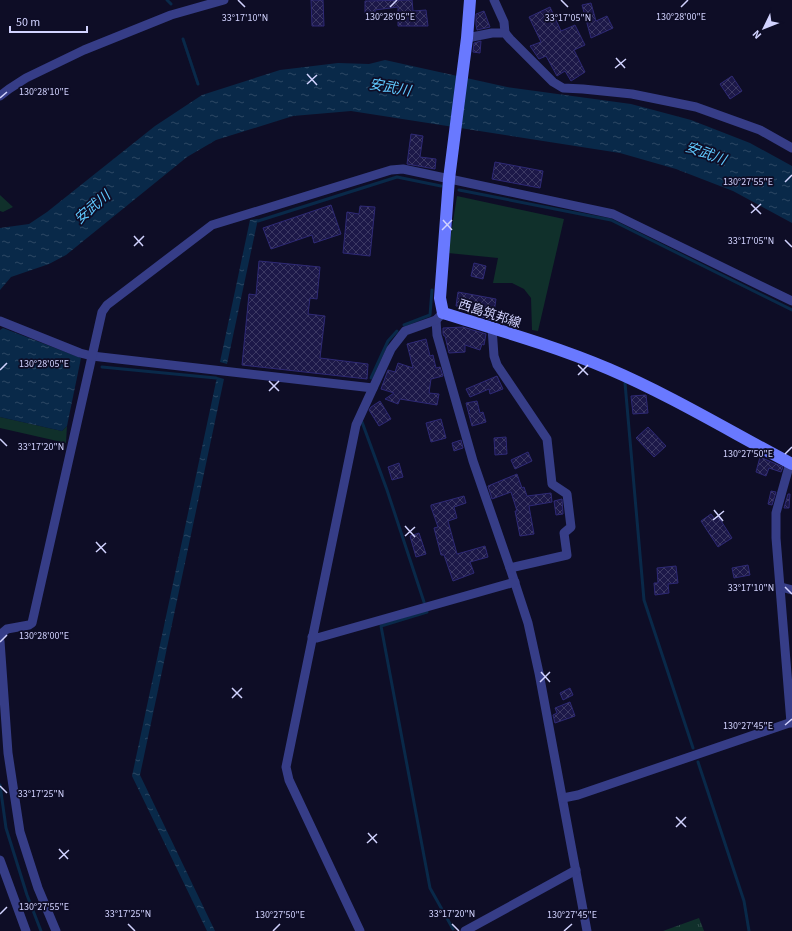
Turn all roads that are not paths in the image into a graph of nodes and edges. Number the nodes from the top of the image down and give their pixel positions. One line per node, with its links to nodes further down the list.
1 (224, 0): 6 (street)
2 (470, 0): 5 (main road, 西島筑邦線)
3 (494, 0): 4 (street)
4 (505, 33): 5 (street); 7 (street)
5 (467, 38): 8 (main road, 西島筑邦線)
6 (0, 96)
7 (792, 148)
8 (449, 179): 9 (street); 10 (main road, 西島筑邦線); 13 (street)
9 (792, 301)
10 (439, 316): 12 (main road, 西島筑邦線); 14 (street); 16 (street)
11 (0, 321): 13 (street)
12 (492, 328): 15 (main road, 西島筑邦線); 16 (street)
13 (92, 356): 14 (street); 20 (street)
14 (373, 388): 21 (street)
15 (791, 463): 18 (street)
16 (510, 568): 17 (street)
17 (515, 582): 21 (street); 24 (street)
18 (781, 587): 19 (street); 23 (street)
19 (792, 590)
20 (0, 635)
21 (312, 637): 29 (street)
22 (0, 641): 28 (street)
23 (792, 723): 24 (street)
24 (563, 798): 26 (street)
25 (0, 860): 27 (street)
26 (576, 870): 30 (street); 31 (street)
27 (26, 931)
28 (56, 931)
29 (360, 931)
30 (465, 931)
31 (587, 931)

